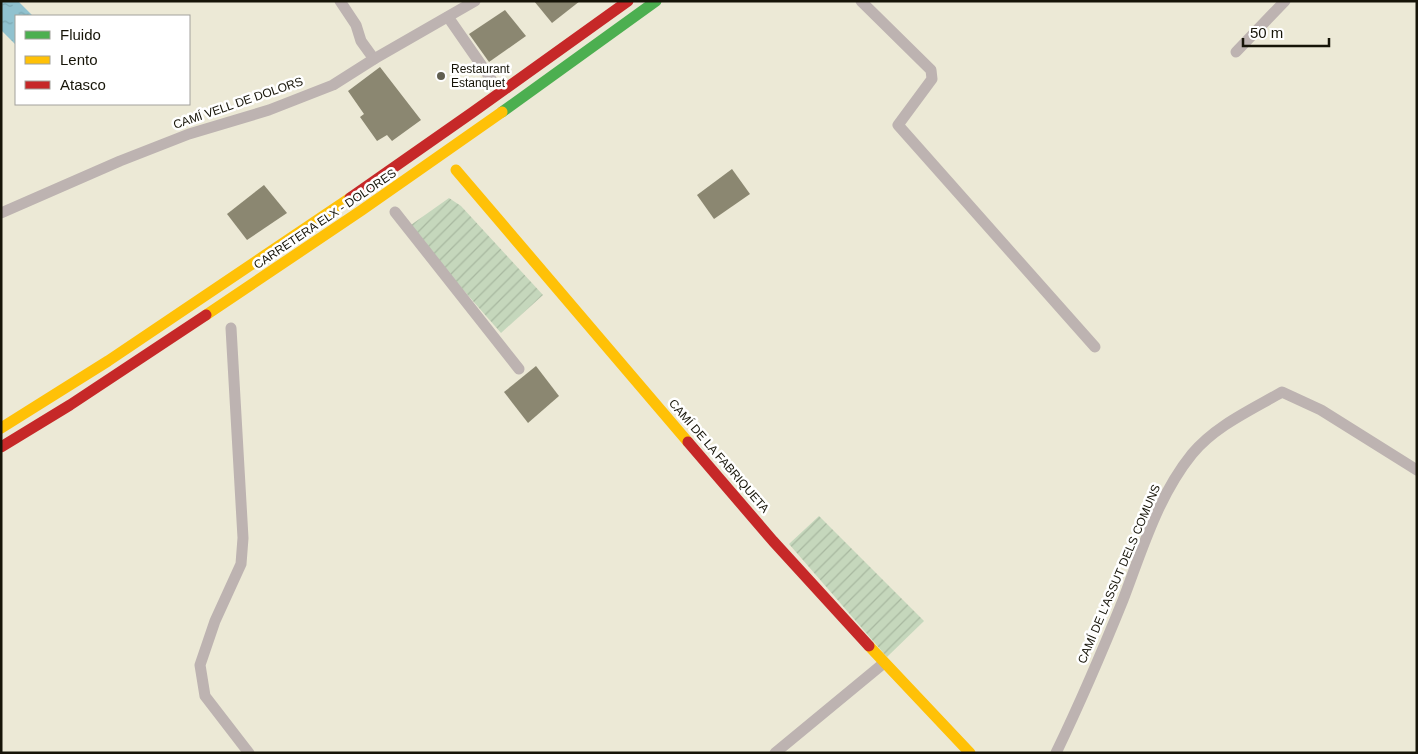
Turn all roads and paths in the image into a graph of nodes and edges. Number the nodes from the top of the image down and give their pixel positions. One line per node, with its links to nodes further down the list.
1 (340, 1): 9 (street)
2 (475, 1): 7 (street, CAMÍ VELL DE DOLORS)
3 (628, 1): 17 (main road, CARRETERA ELX - DOLORES)
4 (656, 1): 18 (main road, CARRETERA ELX - DOLORES)
5 (861, 1): 15 (street)
6 (1285, 1): 8 (street)
7 (448, 17): 9 (street, CAMÍ VELL DE DOLORS); 10 (street)
8 (1236, 52)
9 (374, 58): 13 (street, CAMÍ VELL DE DOLORS)
10 (491, 79)
11 (456, 170): 20 (main road, CAMÍ DE LA FABRIQUETA)
12 (395, 212): 16 (street)
13 (1, 213)
14 (231, 328): 21 (street)
15 (1095, 347)
16 (519, 369)
17 (1, 428)
18 (1, 447)
19 (1417, 470): 24 (street, CAMÍ DE L'ASSUT DELS COMUNS)
20 (884, 663): 22 (street); 23 (main road, CAMÍ DE LA FABRIQUETA)
21 (249, 753)
22 (775, 753)
23 (970, 753)
24 (1056, 753)

